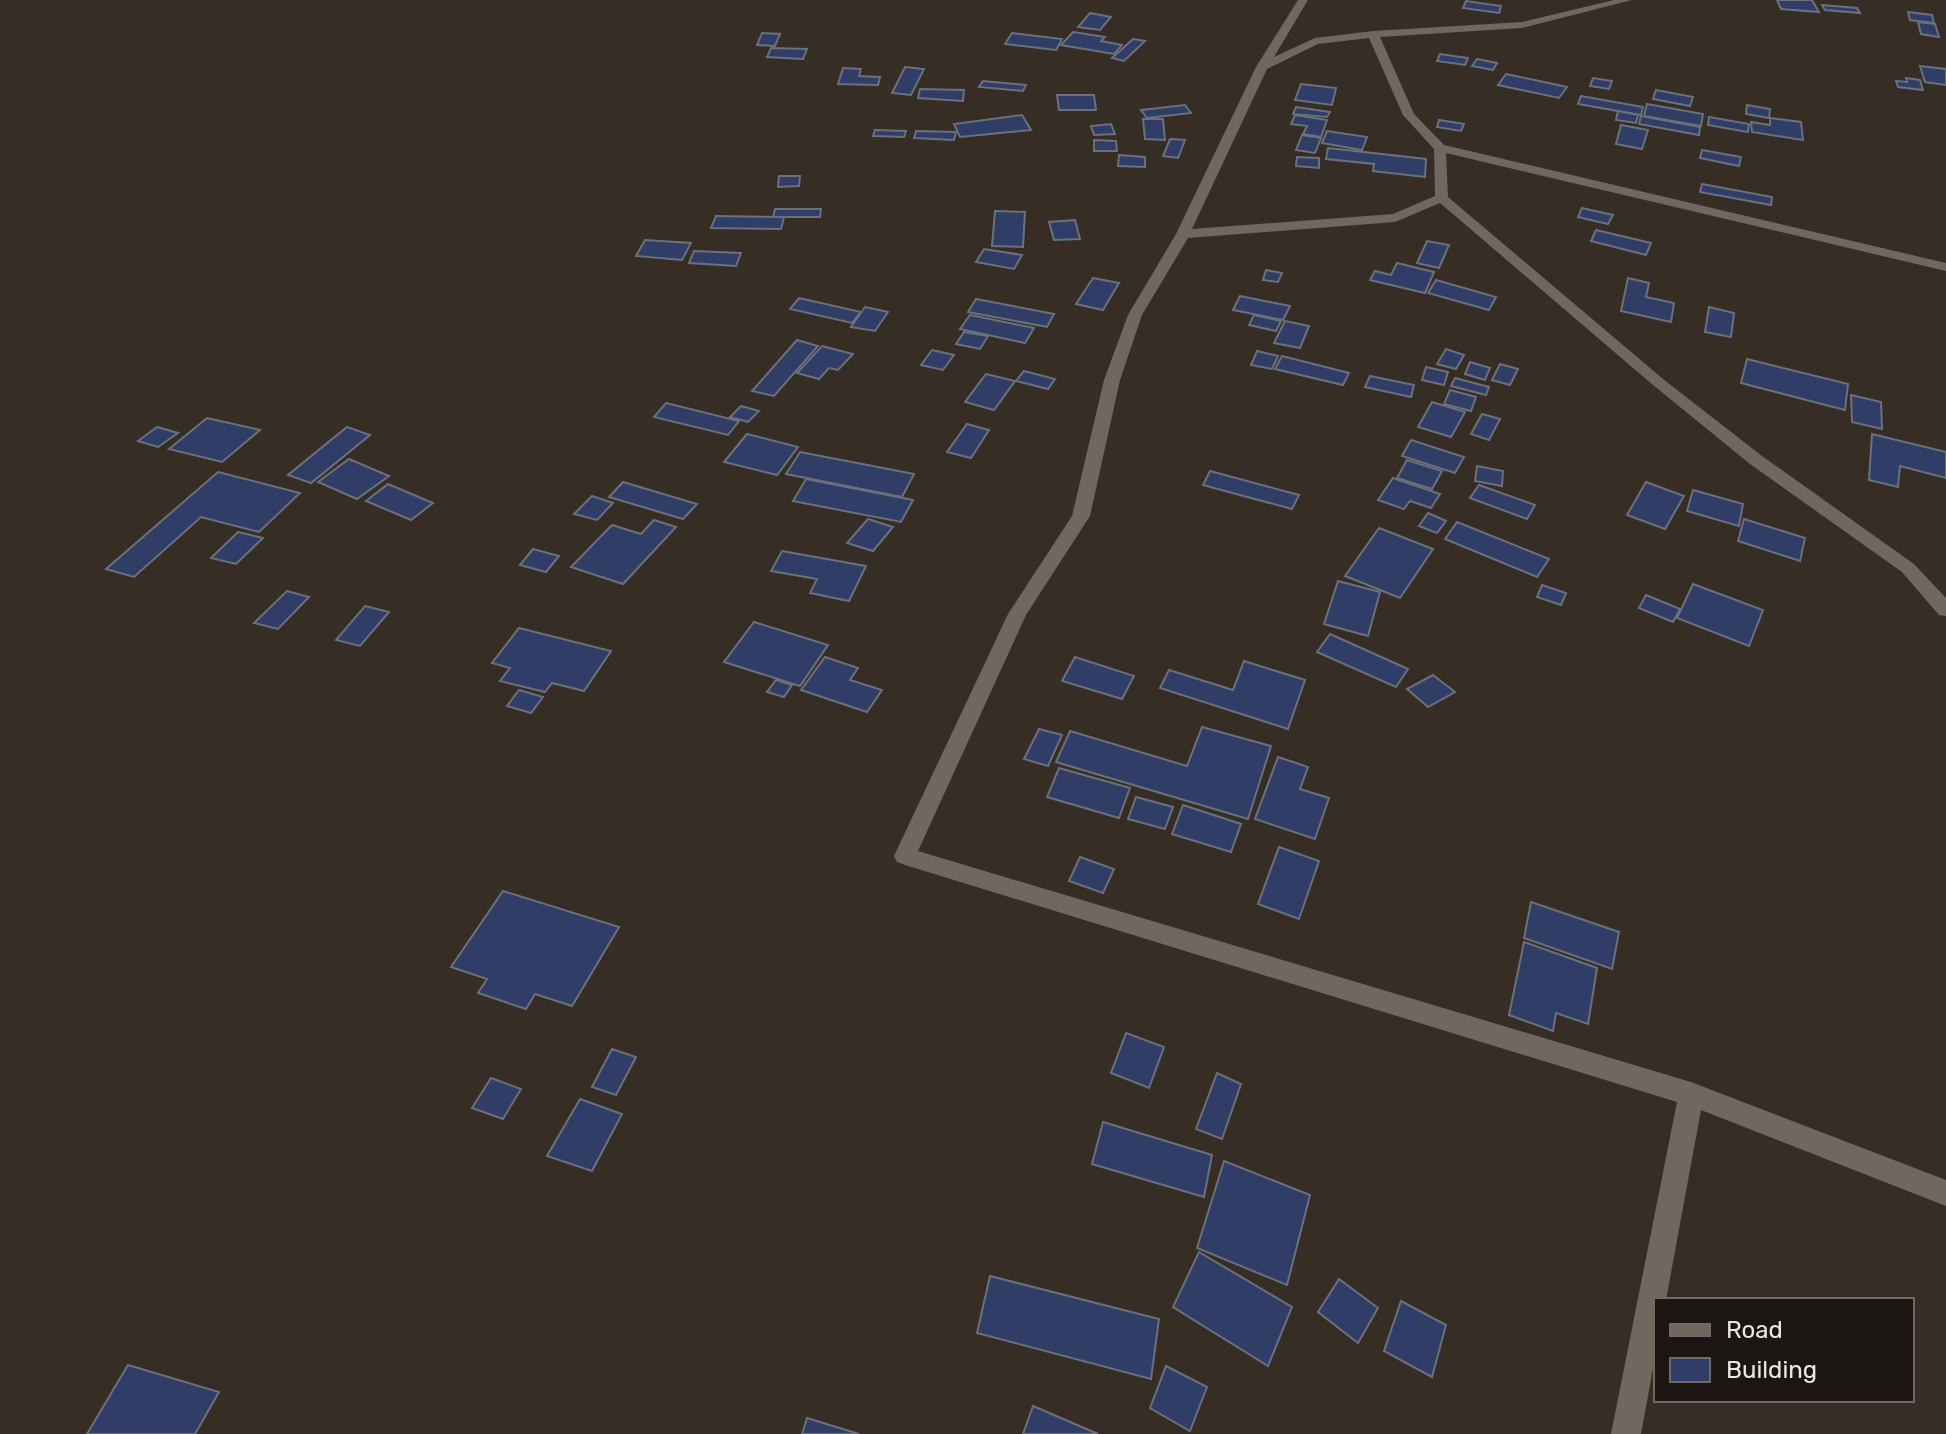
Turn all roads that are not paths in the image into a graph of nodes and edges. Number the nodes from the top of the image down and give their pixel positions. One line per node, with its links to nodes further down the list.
1 (1303, 0): 4 (street)
2 (1627, 0): 3 (street)
3 (1373, 34): 4 (street); 5 (street)
4 (1262, 67): 7 (street)
5 (1440, 148): 6 (street); 8 (street)
6 (1442, 198): 7 (street); 9 (street)
7 (1183, 234): 10 (street)
8 (1946, 267)
9 (1946, 610)
10 (1691, 1094): 11 (street); 12 (street)
11 (1946, 1193)
12 (1626, 1434)

